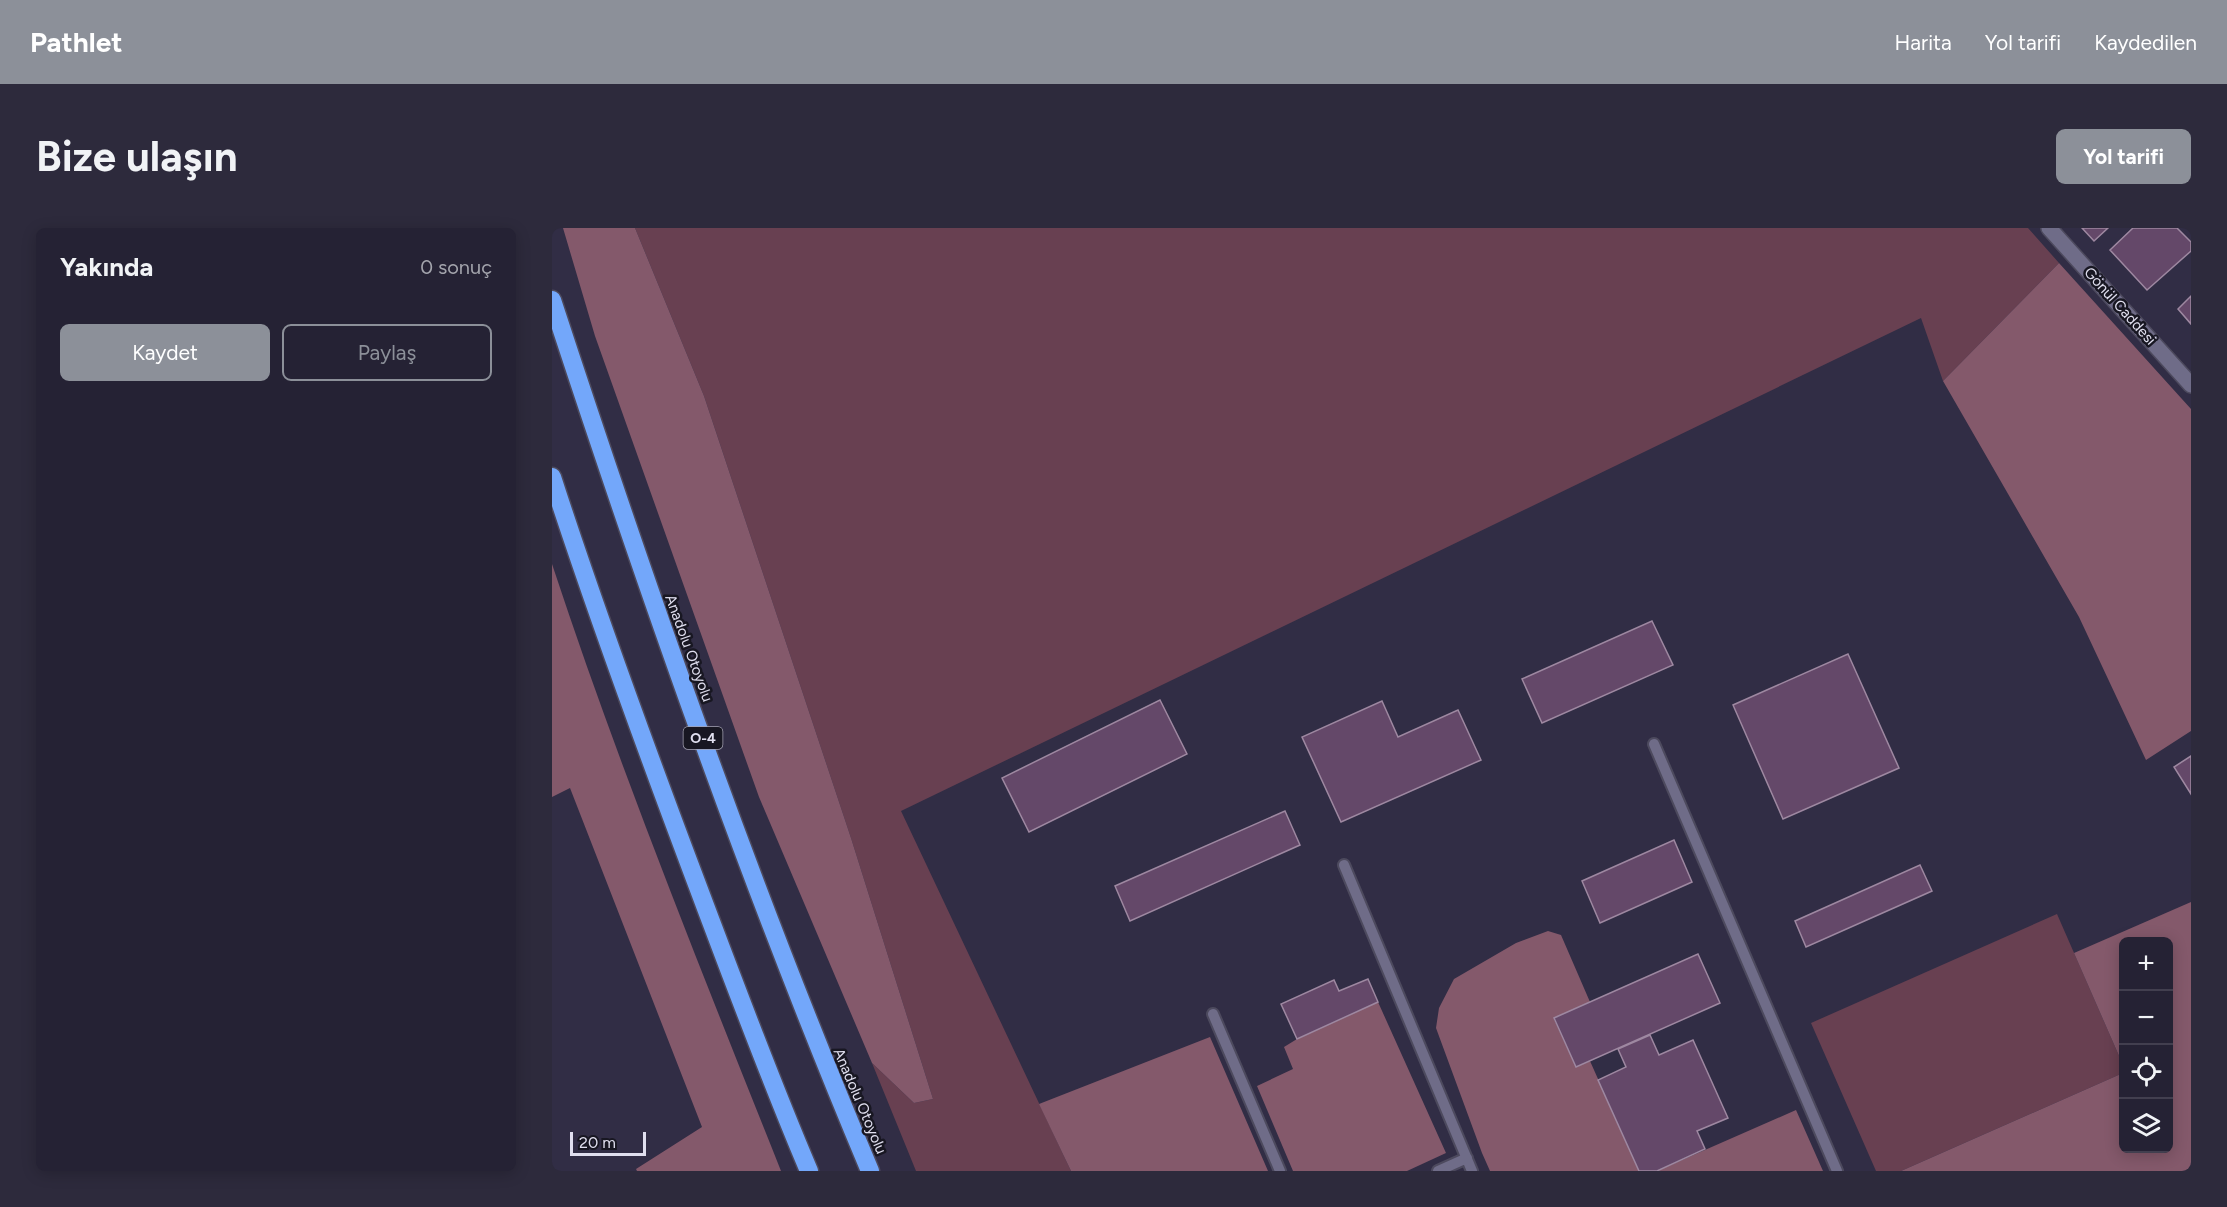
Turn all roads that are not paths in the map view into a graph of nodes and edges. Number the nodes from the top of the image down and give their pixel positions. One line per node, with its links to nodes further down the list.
1 (2049, 228): 3 (street, Gönül Caddesi)
2 (552, 300): 10 (highway, Anadolu Otoyolu / O-4)
3 (2191, 385)
4 (552, 477): 9 (highway)
5 (1654, 744): 14 (lane)
6 (1344, 865): 8 (lane)
7 (1213, 1014): 11 (lane)
8 (1467, 1158): 12 (lane); 13 (lane)
9 (809, 1171)
10 (870, 1171)
11 (1280, 1171)
12 (1438, 1171)
13 (1472, 1171)
14 (1838, 1171)

